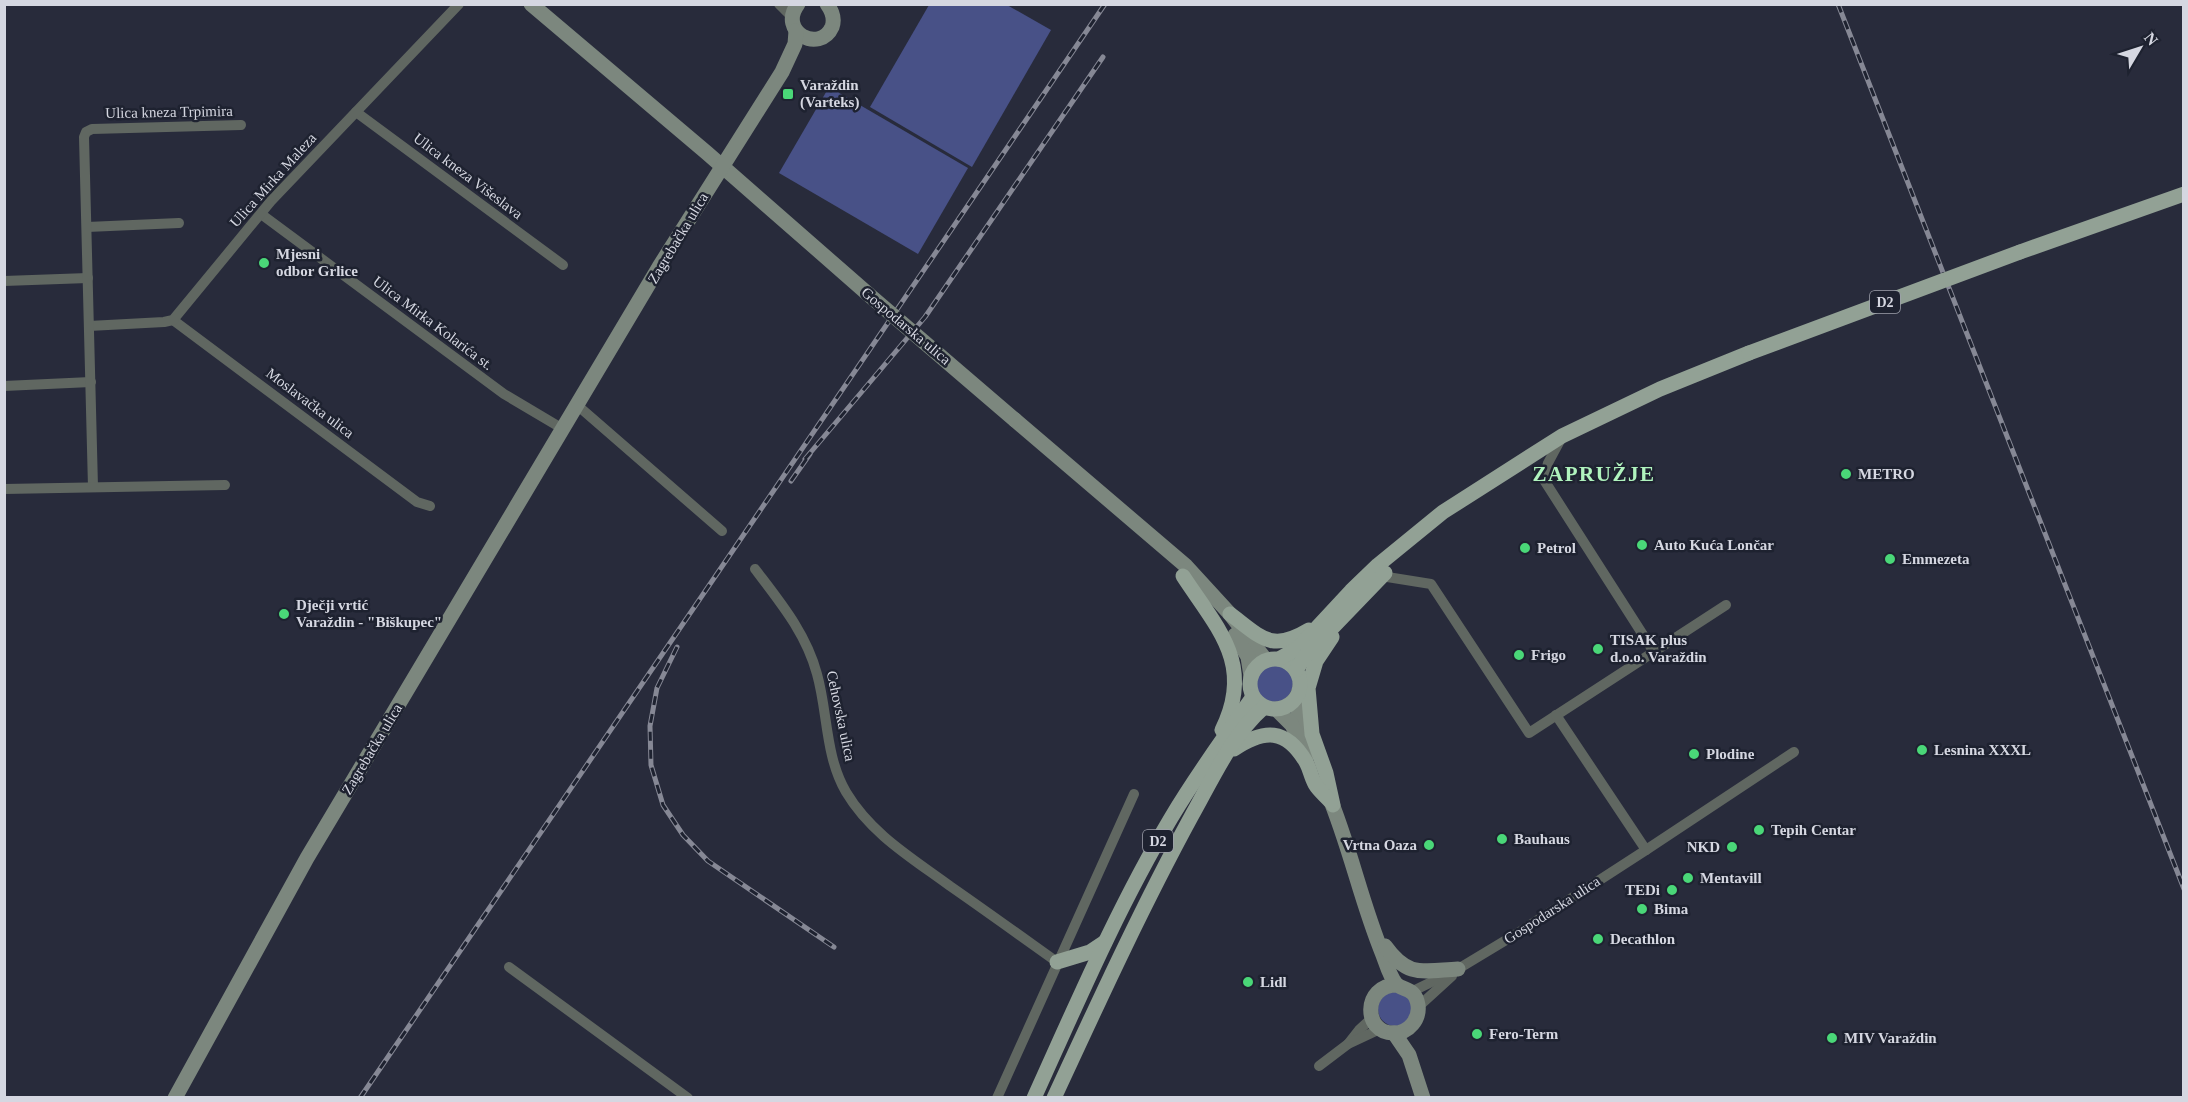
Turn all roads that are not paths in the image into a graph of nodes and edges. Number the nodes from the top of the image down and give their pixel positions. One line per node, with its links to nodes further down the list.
1 (459, 4): 9 (street, Ulica Mirka Maleza)
2 (531, 4): 11 (main road, Gospodarska ulica)
3 (779, 4): 6 (street)
4 (798, 4): 6 (main road, Zagrebačka ulica)
5 (831, 7): 7 (main road, Zagrebačka ulica)
6 (794, 26): 7 (main road); 8 (main road, Zagrebačka ulica)
7 (817, 39): 8 (main road, Zagrebačka ulica)
8 (782, 72): 11 (main road, Zagrebačka ulica)
9 (356, 112): 13 (street, Ulica Mirka Maleza); 16 (street, Ulica kneza Višeslava)
10 (241, 126): 15 (street, Ulica kneza Trpimira)
11 (722, 166): 23 (main road, Zagrebačka ulica); 32 (main road, Gospodarska ulica, bridge)
12 (2184, 194): 25 (main road, D2, bridge)
13 (261, 214): 19 (street, Ulica Mirka Maleza); 24 (street, Ulica Mirka Kolarića st.)
14 (179, 223): 15 (street)
15 (87, 227): 17 (street, Ulica kneza Trpimira)
16 (563, 265)
17 (88, 278): 18 (street); 20 (street, Ulica kneza Trpimira)
18 (4, 281)
19 (174, 320): 20 (street); 30 (street, Moslavačka ulica)
20 (89, 326): 21 (street, Ulica kneza Trpimira)
21 (91, 382): 22 (street); 27 (street, Ulica kneza Trpimira)
22 (4, 386)
23 (577, 405): 24 (main road, Zagrebačka ulica); 31 (street)
24 (563, 429): 63 (main road, Zagrebačka ulica)
25 (1562, 436): 29 (main road, D2); 40 (street)
26 (225, 485): 27 (street)
27 (93, 487): 28 (street)
28 (4, 489)
29 (1462, 501): 35 (main road, D2); 39 (main road, D2)
30 (430, 506)
31 (722, 531)
32 (1165, 549): 34 (main road); 37 (main road, Gospodarska ulica)
33 (755, 569): 55 (street, Cehovska ulica)
34 (1183, 576): 43 (main road); 47 (main road)
35 (1381, 576): 38 (main road, D2); 46 (street)
36 (1726, 605): 40 (street)
37 (1230, 614): 39 (main road); 41 (main road, Gospodarska ulica)
38 (1340, 618): 42 (main road, D2); 51 (main road)
39 (1324, 619): 41 (main road, D2)
40 (1654, 652): 46 (street)
41 (1273, 660): 42 (main road); 43 (main road, D2)
42 (1296, 670): 44 (main road)
43 (1251, 676): 45 (main road)
44 (1296, 698): 45 (main road, D2); 49 (main road)
45 (1265, 705): 47 (main road, D2); 49 (main road)
46 (1556, 715): 52 (street)
47 (1222, 750): 51 (main road); 54 (main road, D2); 67 (main road, D2)
48 (1794, 752): 52 (street, Gospodarska ulica)
49 (1321, 776): 51 (main road, Gospodarska ulica)
50 (1134, 794): 55 (street)
51 (1333, 805): 53 (main road, Gospodarska ulica)
52 (1646, 850): 57 (street, Gospodarska ulica)
53 (1371, 928): 57 (main road); 58 (main road, Gospodarska ulica); 59 (main road, Gospodarska ulica)
54 (1107, 940): 55 (main road); 66 (main road, D2)
55 (1057, 962): 65 (street)
56 (510, 967): 64 (street)
57 (1458, 969): 58 (street, Gospodarska ulica); 60 (street, Gospodarska ulica)
58 (1404, 988): 59 (main road, Gospodarska ulica); 60 (main road, Gospodarska ulica)
59 (1381, 989): 61 (main road, Gospodarska ulica)
60 (1418, 1007): 61 (main road, Gospodarska ulica)
61 (1389, 1027): 62 (street, Gospodarska ulica); 68 (main road, Gospodarska ulica)
62 (1319, 1065)
63 (175, 1098)
64 (688, 1098)
65 (997, 1098)
66 (1034, 1098)
67 (1054, 1098)
68 (1423, 1098)

